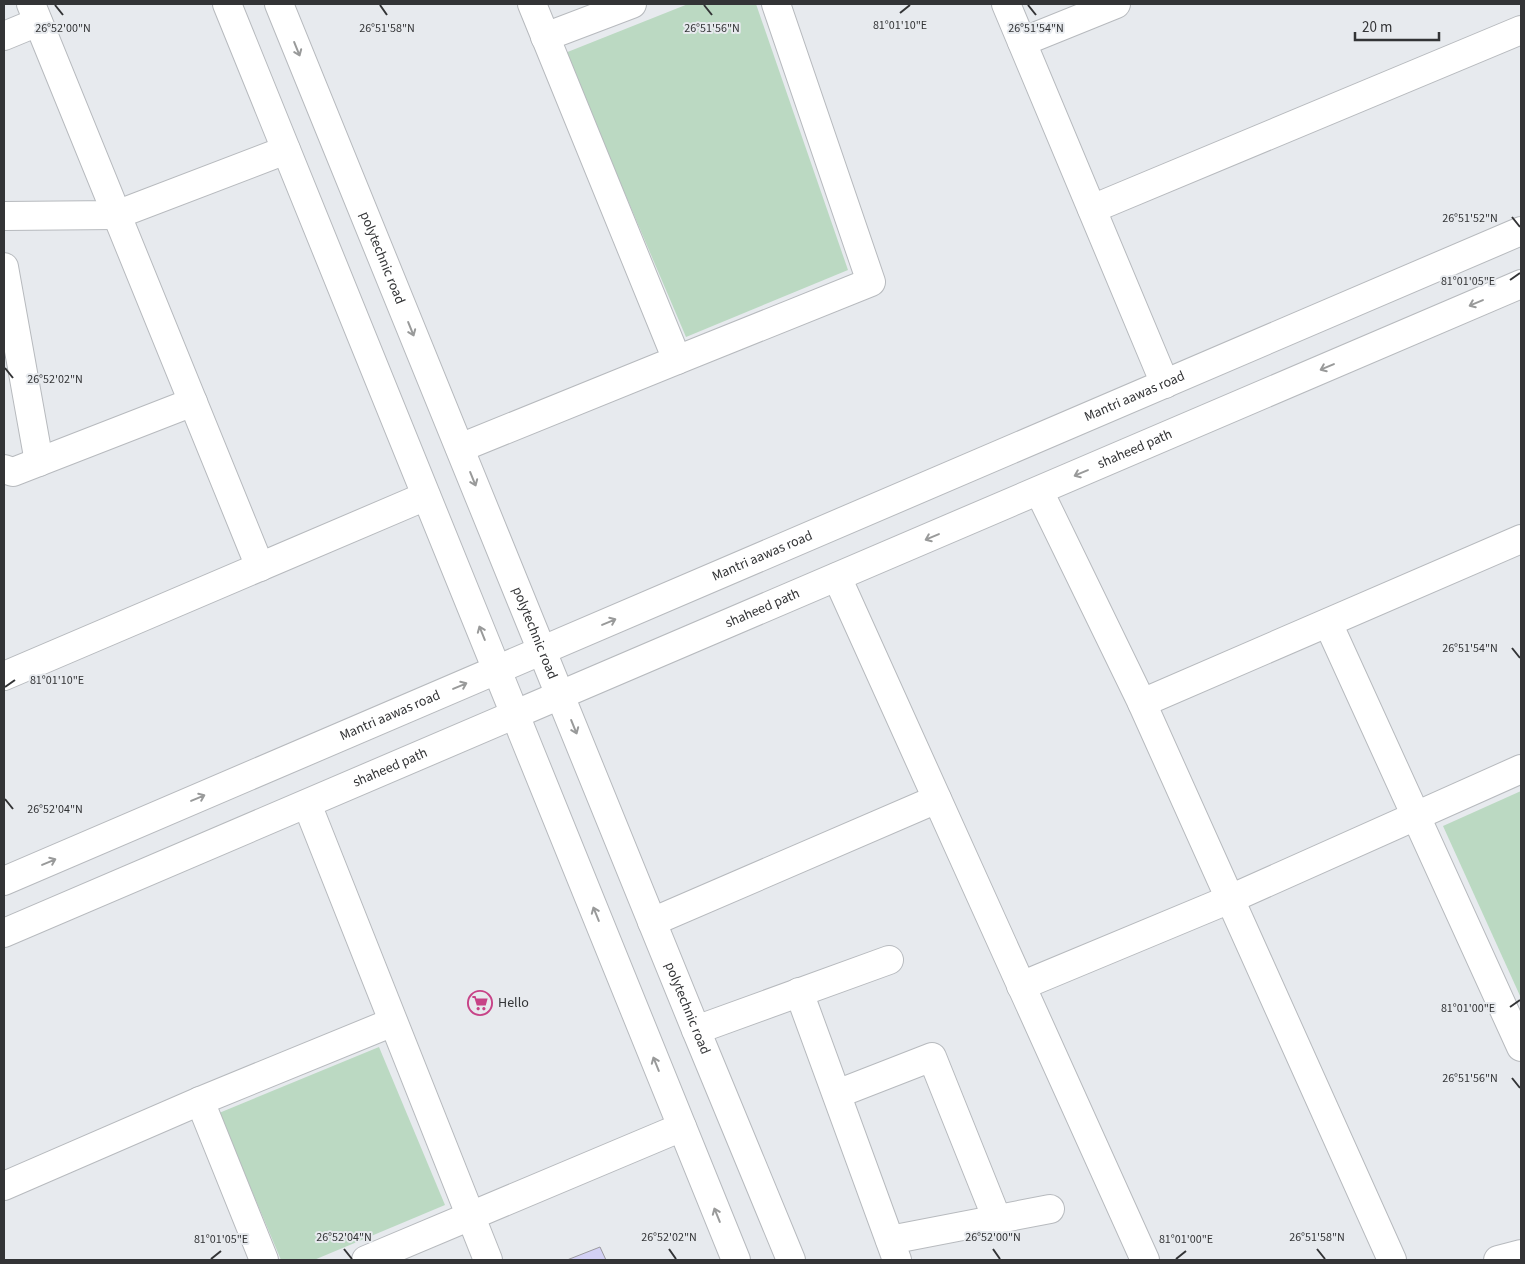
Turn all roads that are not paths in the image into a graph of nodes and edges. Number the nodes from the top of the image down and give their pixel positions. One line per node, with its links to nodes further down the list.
1 (227, 4): 13 (street)
2 (279, 4): 23 (street, polytechnic road, one-way to 23)
3 (532, 4): 11 (street)
4 (632, 4): 11 (street)
5 (776, 4): 20 (street)
6 (1006, 4): 12 (street)
7 (1116, 4): 12 (street)
8 (34, 13): 10 (street); 15 (street)
9 (1521, 30): 14 (street)
10 (4, 36)
11 (545, 37): 20 (street)
12 (1022, 42): 14 (street)
13 (286, 150): 15 (street); 27 (street)
14 (1092, 209): 21 (street)
15 (116, 215): 16 (street); 22 (street)
16 (4, 216)
17 (1521, 231): 21 (street, Mantri aawas road)
18 (4, 271): 24 (street)
19 (1521, 284): 26 (street, shaheed path, one-way to 26)
20 (676, 360): 23 (street)
21 (1165, 384): 32 (street, Mantri aawas road, one-way to 21)
22 (193, 402): 24 (street); 29 (street)
23 (460, 448): 32 (street, polytechnic road, one-way to 32)
24 (39, 462): 25 (street)
25 (7, 477)
26 (1039, 491): 30 (street, shaheed path, one-way to 30); 36 (street)
27 (426, 496): 29 (street); 33 (street, one-way to 27)
28 (1521, 539): 31 (street)
29 (260, 567): 34 (street)
30 (837, 577): 35 (street, shaheed path); 39 (street)
31 (1328, 623): 36 (street); 41 (street)
32 (543, 650): 33 (street, Mantri aawas road); 35 (street, polytechnic road)
33 (497, 670): 37 (street); 42 (street, Mantri aawas road, one-way to 33)
34 (4, 676)
35 (561, 695): 37 (street, shaheed path); 44 (street, polytechnic road, one-way to 44)
36 (1142, 704): 43 (street)
37 (515, 715): 40 (street, shaheed path); 54 (street, one-way to 37)
38 (1521, 769): 41 (street)
39 (937, 799): 44 (street); 47 (street)
40 (307, 804): 45 (street, shaheed path); 49 (street)
41 (1416, 816): 43 (street); 51 (street)
42 (4, 881)
43 (1230, 899): 47 (street); 67 (street)
44 (652, 922): 50 (street, polytechnic road)
45 (4, 932)
46 (889, 960): 48 (street)
47 (1021, 986): 66 (street)
48 (799, 992): 50 (street); 52 (street)
49 (393, 1022): 53 (street); 57 (street)
50 (696, 1030): 65 (street, polytechnic road)
51 (1519, 1037)
52 (837, 1094): 58 (street); 59 (street)
53 (200, 1102): 55 (street); 61 (street)
54 (682, 1127): 57 (street); 64 (street, one-way to 54)
55 (4, 1186)
56 (1050, 1209): 58 (street)
57 (471, 1216): 62 (street); 63 (street)
58 (997, 1219): 59 (street)
59 (894, 1250)
60 (1521, 1254): 68 (street)
61 (264, 1260)
62 (366, 1260)
63 (488, 1260)
64 (736, 1260)
65 (792, 1260)
66 (1145, 1260)
67 (1392, 1260)
68 (1498, 1260)

